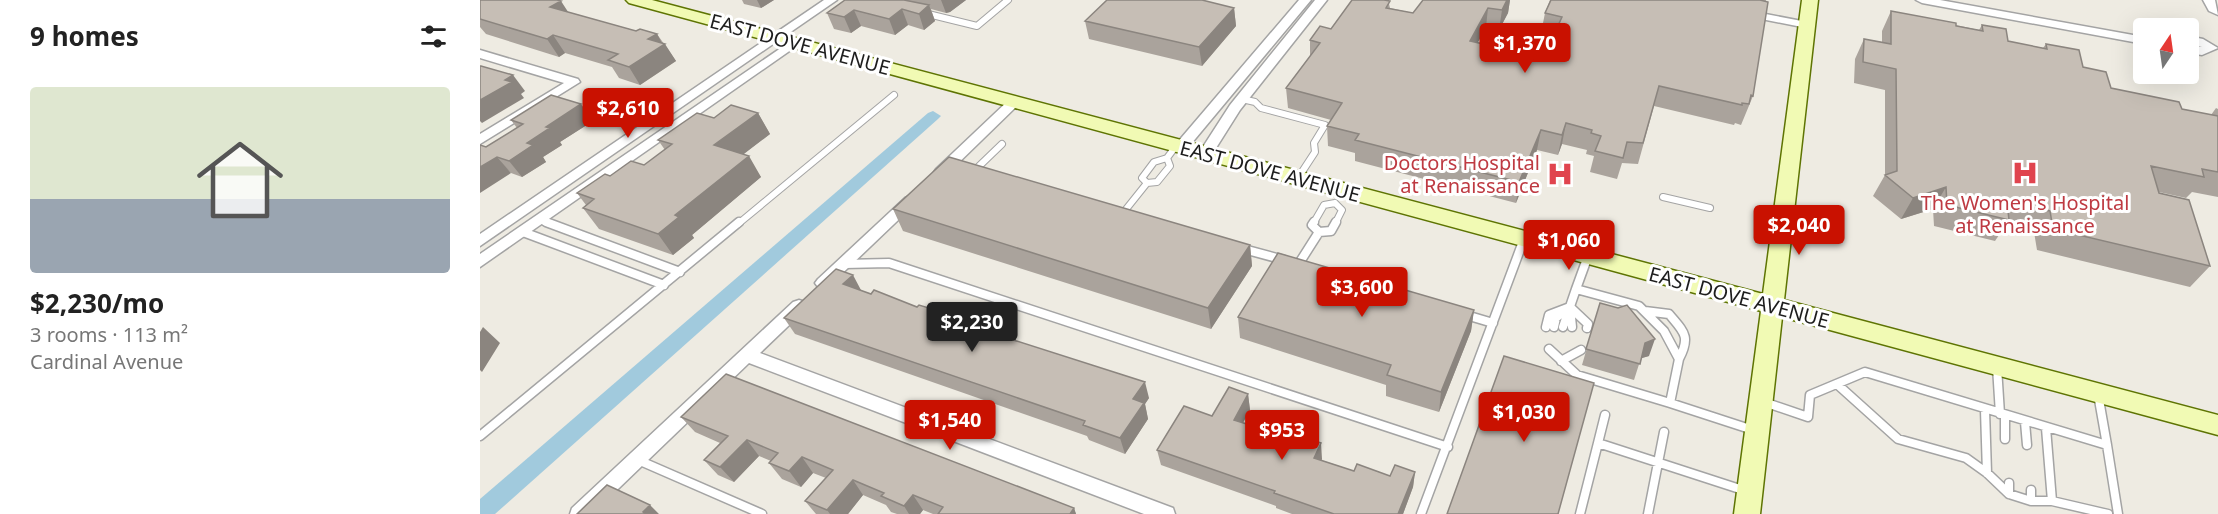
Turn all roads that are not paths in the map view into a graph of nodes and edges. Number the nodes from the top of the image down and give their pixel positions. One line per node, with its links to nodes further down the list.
1 (634, 0): 17 (main road, EAST DOVE AVENUE)
2 (831, 0): 17 (street)
3 (1008, 0): 10 (lane)
4 (1321, 0): 13 (street)
5 (1810, 0): 15 (main road)
6 (1922, 0): 14 (street)
7 (1971, 0): 14 (street)
8 (2209, 0): 12 (street)
9 (1301, 5): 13 (street); 20 (street)
10 (912, 10)
11 (1737, 11): 15 (street)
12 (2218, 12)
13 (1310, 13): 22 (street)
14 (2031, 15): 16 (street)
15 (1807, 25): 58 (main road)
16 (2133, 35)
17 (785, 40): 29 (main road, EAST DOVE AVENUE); 44 (street); 48 (street)
18 (2199, 41): 19 (street)
19 (2215, 47): 21 (street)
20 (1265, 49): 22 (street); 24 (street)
21 (2199, 51)
22 (1280, 52): 25 (street)
23 (480, 54): 30 (street)
24 (1250, 68): 25 (street); 27 (street)
25 (1265, 72): 28 (street)
26 (894, 95): 55 (lane)
27 (1226, 95): 28 (street); 32 (street)
28 (1242, 99): 33 (street); 36 (lane)
29 (1014, 102): 32 (main road, EAST DOVE AVENUE); 34 (street)
30 (480, 140)
31 (1002, 144): 34 (lane)
32 (1174, 150): 33 (main road, EAST DOVE AVENUE); 37 (lane); 37 (lane)
33 (1206, 153): 36 (main road, EAST DOVE AVENUE)
34 (963, 166): 35 (lane); 52 (street)
35 (987, 173)
36 (1298, 178): 38 (main road, EAST DOVE AVENUE)
37 (1147, 183): 42 (lane)
38 (1338, 197): 46 (lane); 46 (lane); 47 (main road, EAST DOVE AVENUE)
39 (1663, 197): 40 (lane)
40 (1710, 208)
41 (1111, 210): 42 (lane)
42 (1123, 213): 43 (lane)
43 (1134, 216)
44 (540, 220): 45 (street); 55 (lane)
45 (523, 231): 51 (street); 56 (lane)
46 (1319, 232): 53 (lane)
47 (1524, 240): 50 (main road, EAST DOVE AVENUE); 62 (lane)
48 (480, 241)
49 (1234, 246): 53 (lane)
50 (1588, 256): 57 (lane); 58 (main road, EAST DOVE AVENUE)
51 (480, 262)
52 (843, 264): 65 (street); 86 (lane)
53 (1300, 265): 54 (lane)
54 (1312, 269)
55 (680, 272): 56 (lane)
56 (664, 285): 81 (lane)
57 (1576, 289): 59 (lane); 60 (lane)
58 (1772, 306): 68 (main road, EAST DOVE AVENUE); 71 (main road)
59 (1570, 307): 63 (lane); 63 (lane); 63 (lane)
60 (1645, 311): 66 (lane); 66 (lane)
61 (1459, 312): 62 (lane)
62 (1493, 323): 86 (lane)
63 (1567, 327)
64 (1562, 349): 67 (lane); 67 (lane); 67 (lane)
65 (746, 355): 87 (street); 98 (street)
66 (1679, 359): 72 (lane)
67 (1561, 361): 72 (lane)
68 (1997, 366): 70 (main road, EAST DOVE AVENUE); 75 (lane)
69 (1838, 385): 71 (lane); 73 (lane); 89 (lane)
70 (2098, 393): 77 (main road, EAST DOVE AVENUE); 85 (lane)
71 (1761, 402): 79 (main road)
72 (1670, 403): 79 (lane)
73 (1985, 410): 75 (lane); 89 (lane)
74 (1605, 415): 83 (lane)
75 (2003, 415): 76 (lane); 82 (lane)
76 (2025, 422): 78 (lane); 84 (lane)
77 (2218, 425)
78 (2046, 428): 85 (lane); 94 (lane)
79 (1757, 431): 95 (main road)
80 (1664, 432): 88 (lane)
81 (480, 436)
82 (2005, 439)
83 (1598, 443): 88 (lane); 100 (lane)
84 (2027, 445)
85 (2107, 445): 103 (lane)
86 (1448, 447): 99 (lane)
87 (636, 459): 96 (street); 97 (lane)
88 (1658, 462): 95 (lane); 101 (lane)
89 (1987, 473): 92 (lane)
90 (2008, 483): 92 (lane)
91 (2031, 490): 93 (lane)
92 (2009, 494): 93 (lane)
93 (2031, 501): 94 (lane)
94 (2052, 501): 102 (lane)
95 (1749, 503)
96 (579, 514)
97 (762, 514)
98 (1166, 514)
99 (1421, 514)
100 (1580, 514)
101 (1648, 514)
102 (2108, 514)
103 (2118, 514)

